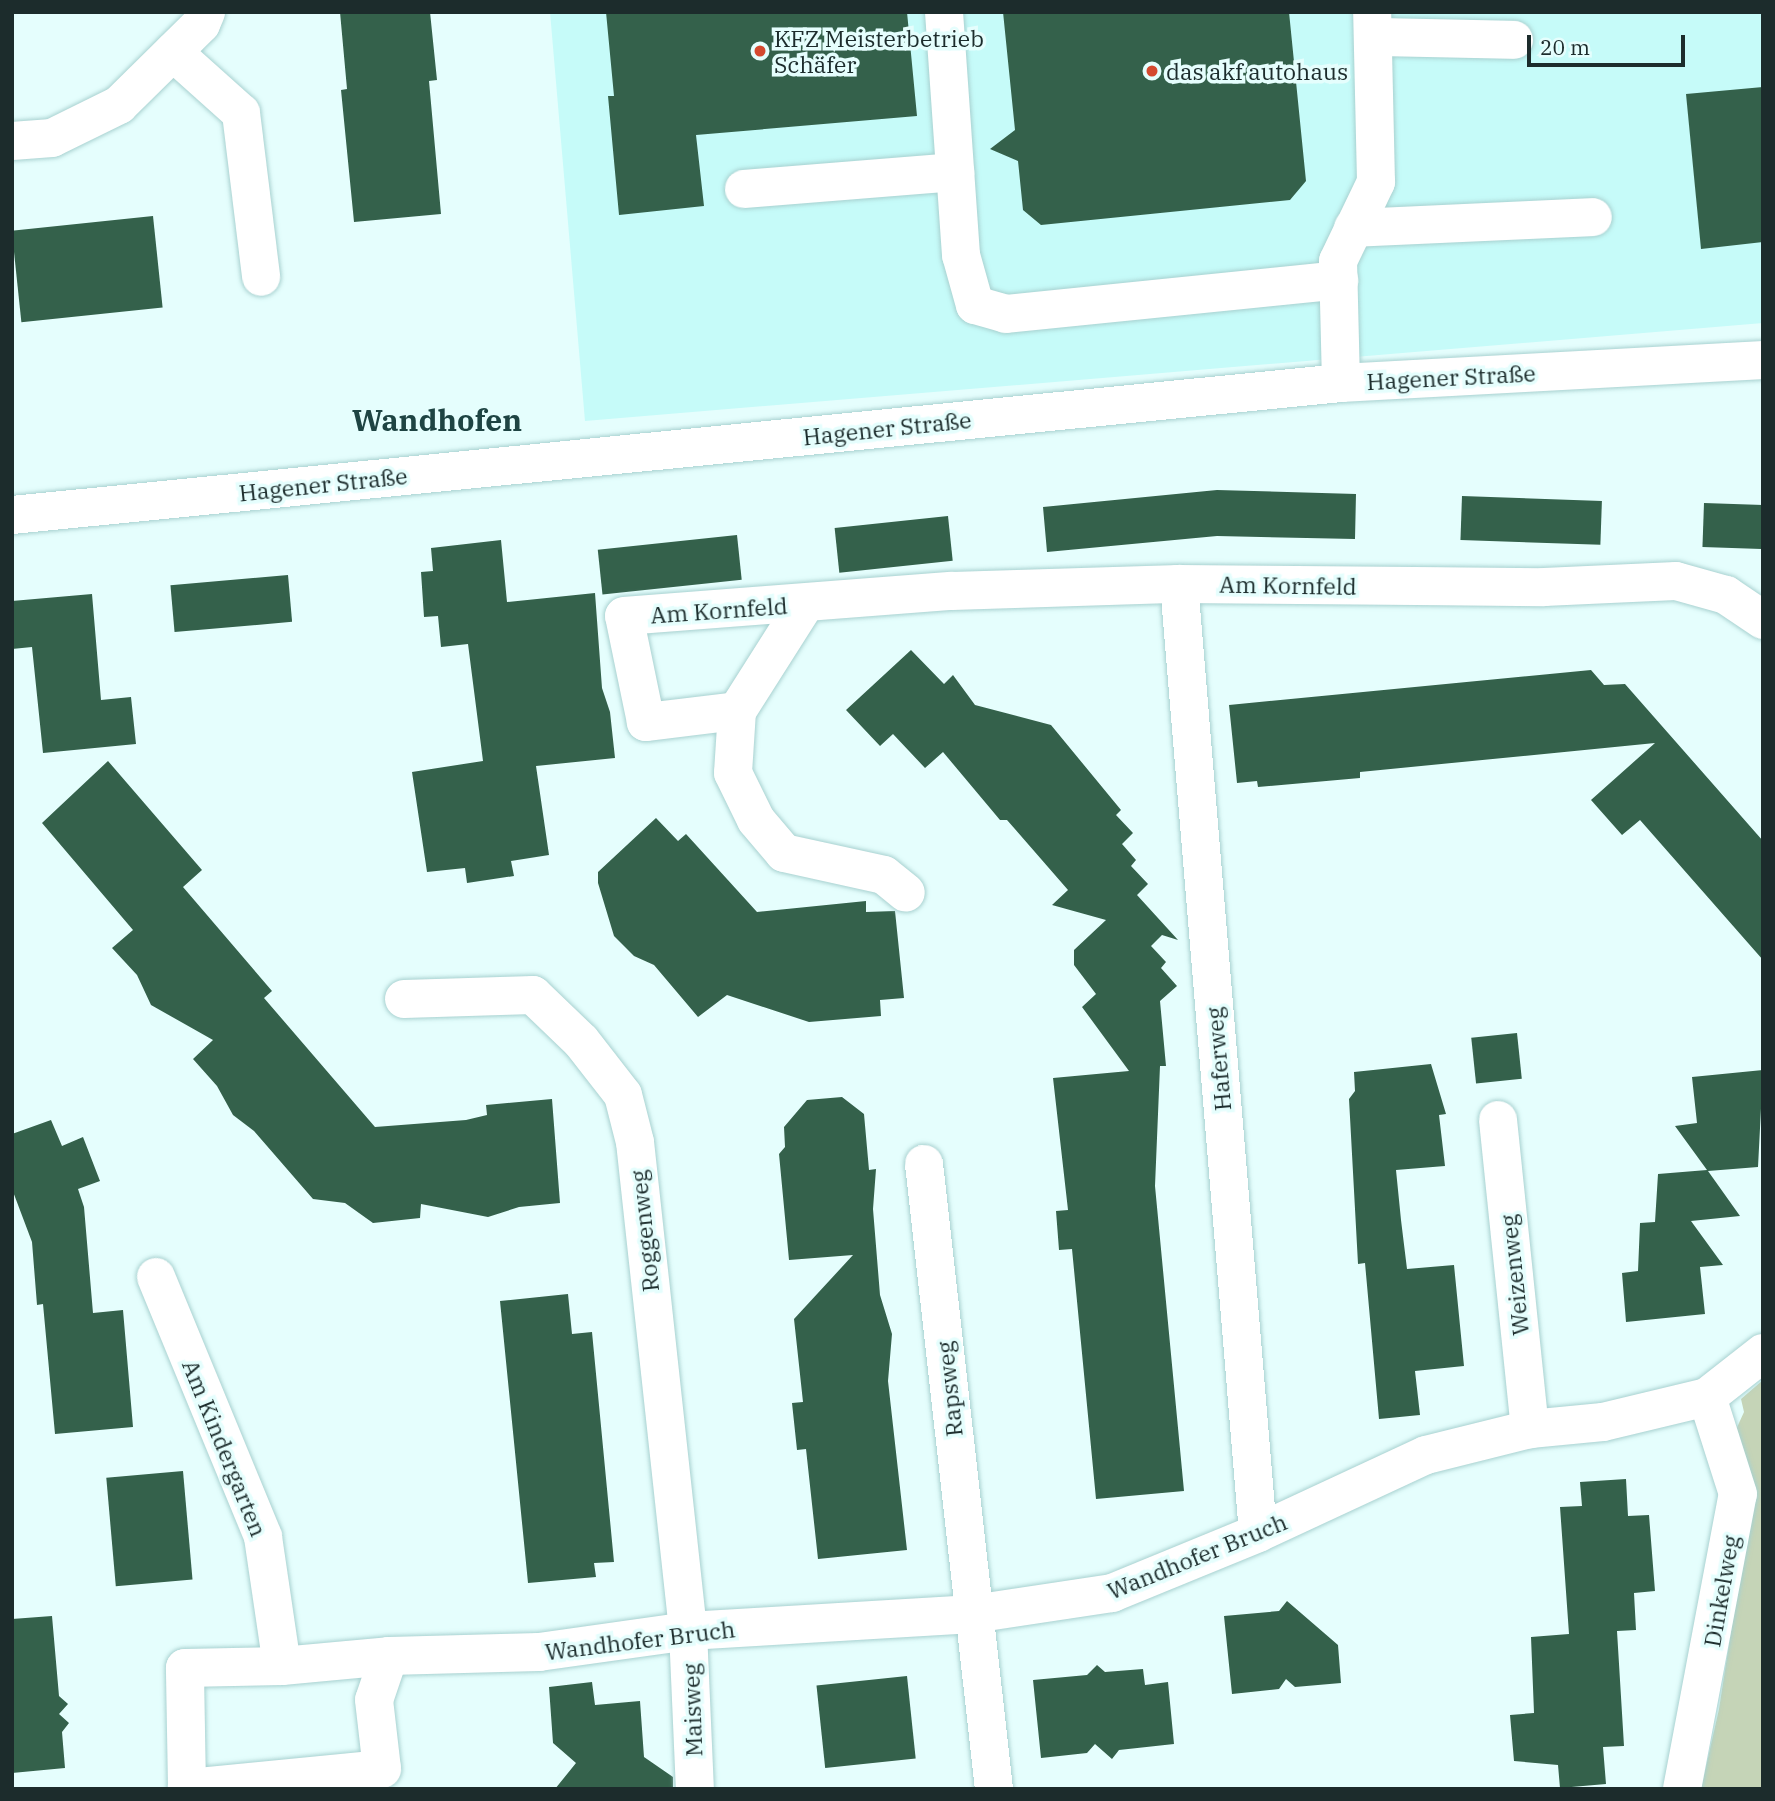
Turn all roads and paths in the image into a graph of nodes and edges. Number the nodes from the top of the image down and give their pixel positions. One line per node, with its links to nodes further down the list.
1 (206, 12): 5 (street)
2 (944, 12): 7 (street)
3 (1373, 25): 4 (street); 10 (street)
4 (1514, 40)
5 (173, 52): 6 (street); 11 (street)
6 (12, 141)
7 (955, 172): 8 (street); 12 (street)
8 (744, 189)
9 (1593, 217): 10 (street)
10 (1353, 228): 12 (street)
11 (261, 277)
12 (1339, 279): 14 (street)
13 (1763, 359): 14 (street, Hagener Straße)
14 (1341, 383): 15 (street, Hagener Straße)
15 (12, 515)
16 (1179, 584): 17 (street, Am Kornfeld); 18 (street, Am Kornfeld); 28 (street, Haferweg)
17 (805, 604): 19 (street, Am Kornfeld); 19 (street, Am Kornfeld)
18 (1763, 620)
19 (737, 711): 20 (street)
20 (906, 893)
21 (404, 999): 30 (street, Roggenweg)
22 (1498, 1120): 27 (street, Weizenweg)
23 (924, 1164): 29 (street, Rapsweg)
24 (156, 1277): 32 (street, Am Kindergarten)
25 (1763, 1353): 26 (street, Wandhofer Bruch)
26 (1707, 1397): 27 (street, Wandhofer Bruch); 36 (street, Dinkelweg)
27 (1530, 1429): 28 (street, Wandhofer Bruch)
28 (1258, 1533): 29 (street, Wandhofer Bruch)
29 (973, 1614): 30 (street, Wandhofer Bruch); 35 (street, Rapsweg)
30 (688, 1631): 31 (street, Wandhofer Bruch); 34 (street, Maisweg)
31 (389, 1656): 32 (street, Wandhofer Bruch); 33 (street, Wandhofer Bruch)
32 (282, 1666): 33 (street, Wandhofer Bruch)
33 (187, 1788)
34 (695, 1789)
35 (993, 1789)
36 (1682, 1789)

